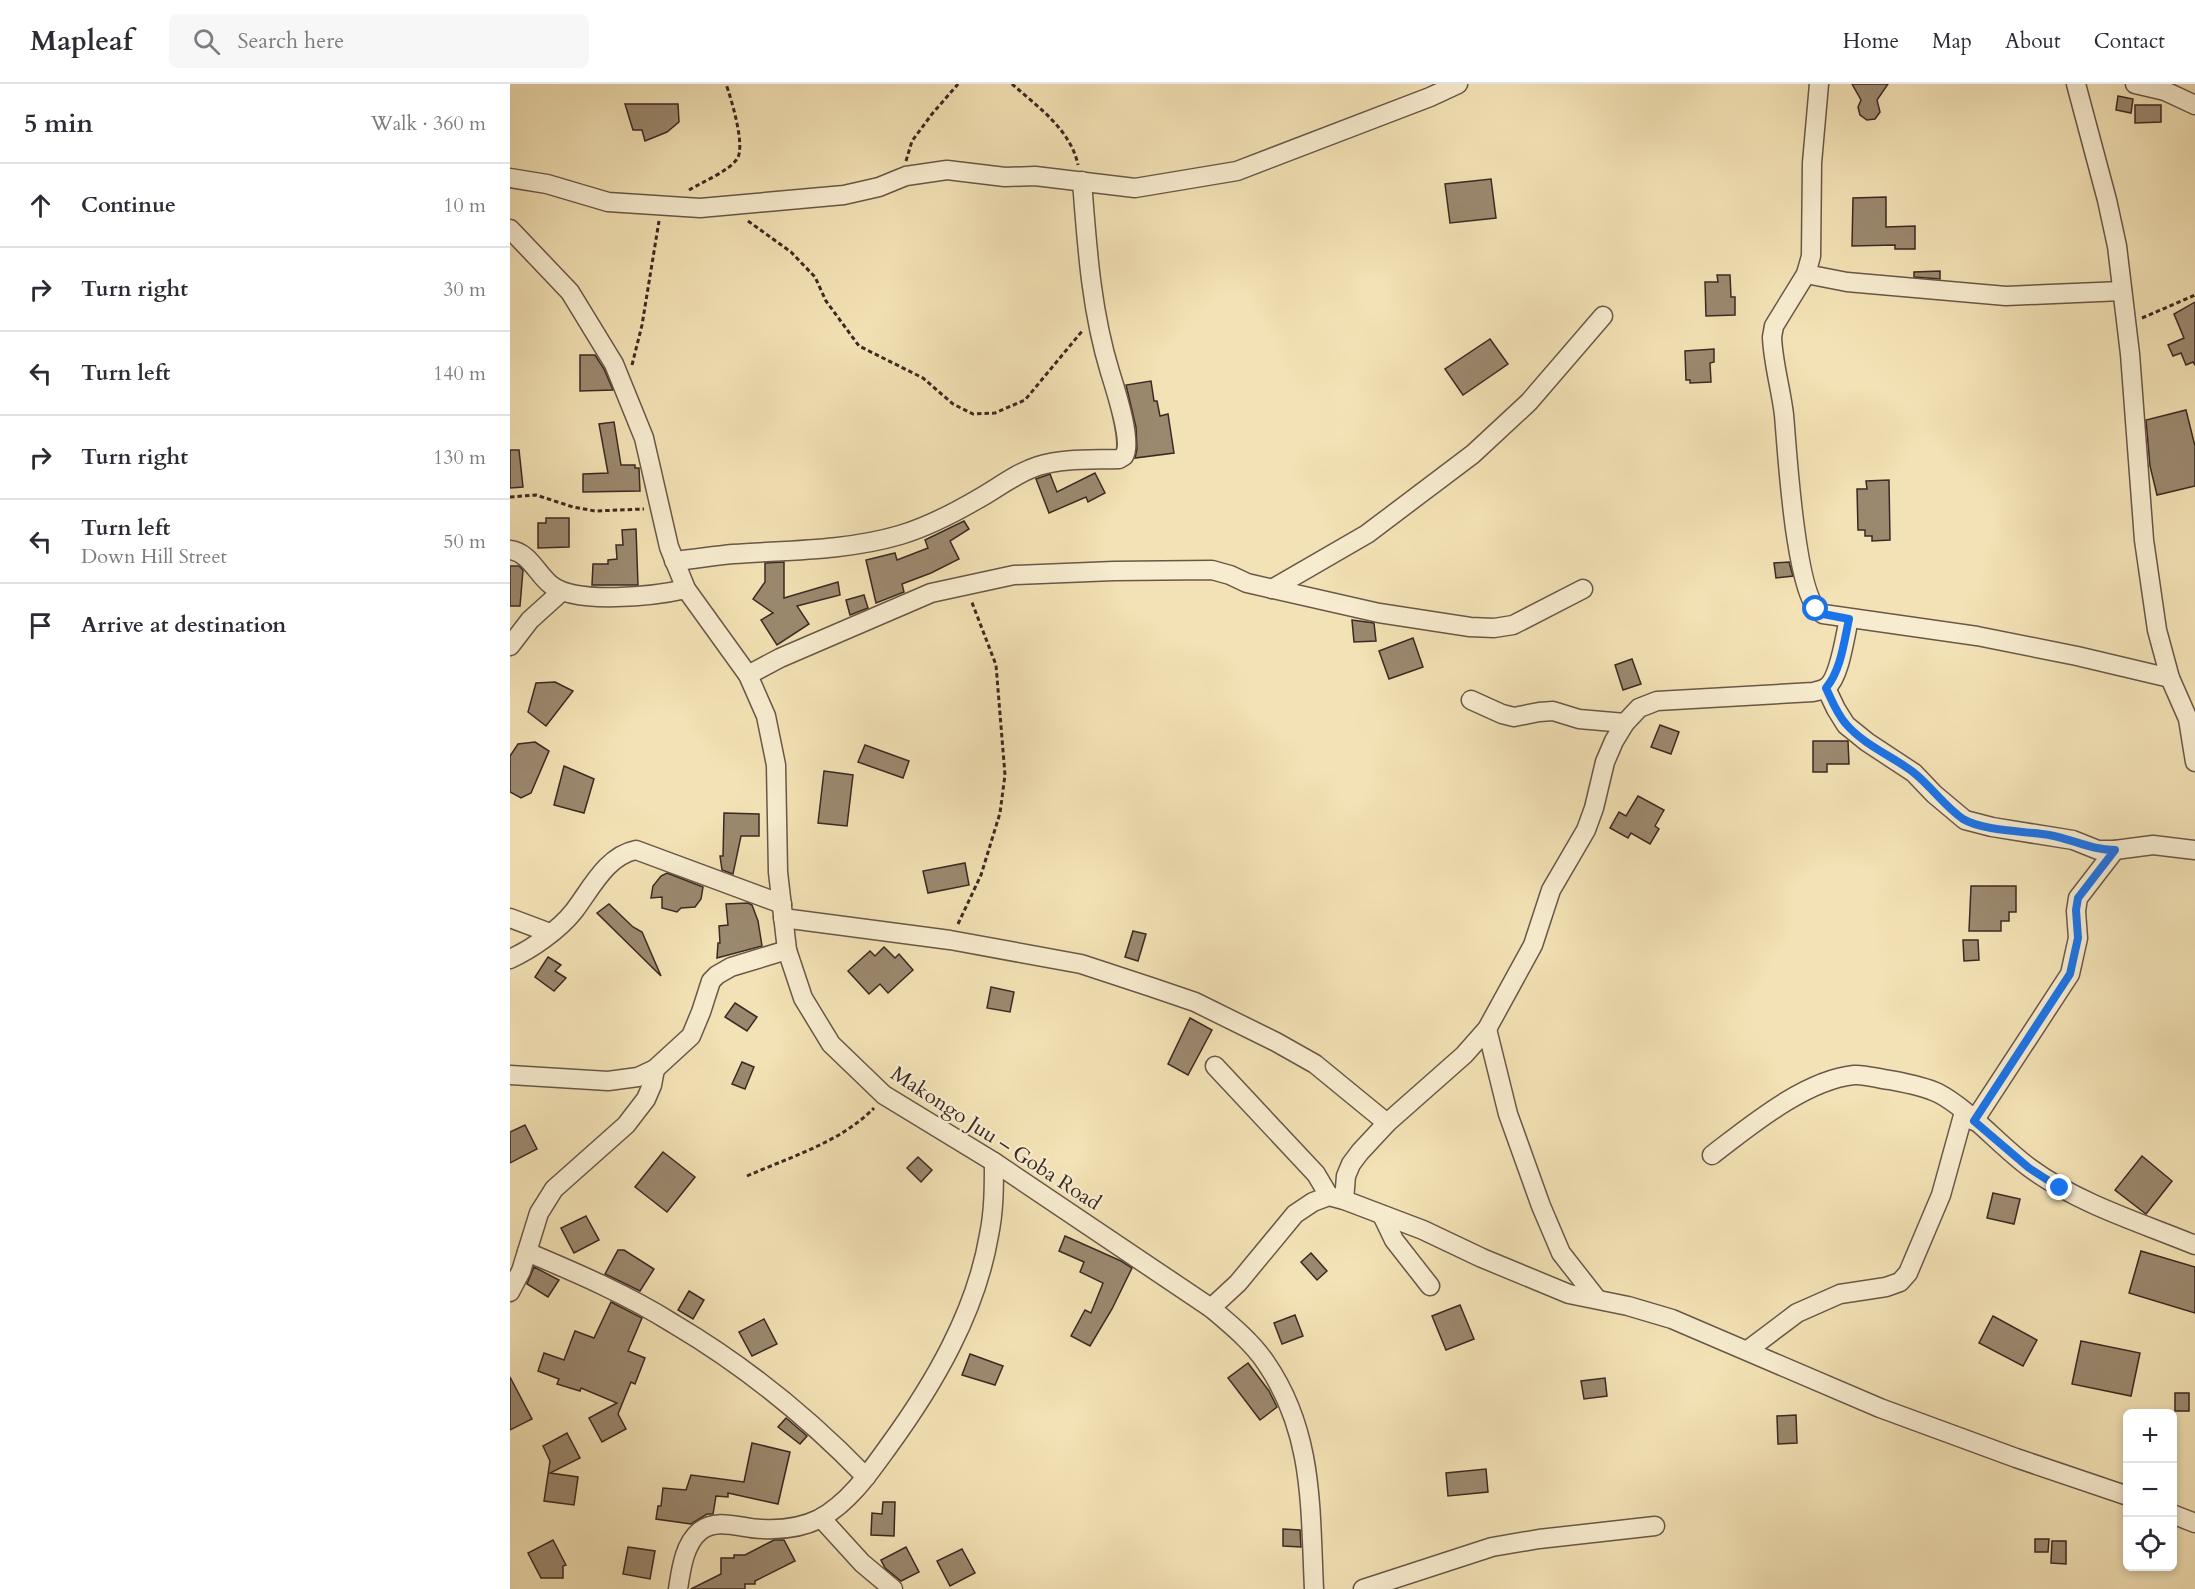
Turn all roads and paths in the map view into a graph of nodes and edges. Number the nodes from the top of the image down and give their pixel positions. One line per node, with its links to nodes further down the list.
1 (726, 84): 13 (path)
2 (958, 84): 10 (path)
3 (1011, 84): 12 (path)
4 (1458, 84): 12 (street)
5 (1819, 84): 16 (street)
6 (2076, 84): 17 (street)
7 (2135, 84): 8 (street)
8 (2169, 87): 9 (street)
9 (2195, 105)
10 (906, 176): 12 (street); 14 (street)
11 (510, 178): 13 (street)
12 (1082, 181): 19 (street)
13 (661, 206): 14 (street); 22 (path)
14 (727, 206): 19 (path)
15 (510, 229): 22 (street, Makongo Juu – Goba Road)
16 (1806, 274): 17 (street); 32 (street)
17 (2122, 291): 21 (street)
18 (2195, 295): 21 (path)
19 (1094, 312): 26 (street)
20 (1603, 316): 29 (street)
21 (2127, 327): 35 (street)
22 (626, 390): 24 (street, Makongo Juu – Goba Road)
23 (510, 497): 24 (path)
24 (659, 507): 26 (street, Makongo Juu – Goba Road)
25 (510, 550): 31 (street)
26 (674, 561): 28 (street, Makongo Juu – Goba Road)
27 (964, 585): 29 (street); 34 (street); 45 (path)
28 (686, 589): 31 (street); 34 (street, Makongo Juu – Goba Road)
29 (1272, 589): 30 (street)
30 (1583, 590)
31 (561, 592): 33 (street)
32 (1849, 619): 35 (street); 36 (street)
33 (510, 646)
34 (748, 675): 42 (street, Makongo Juu – Goba Road)
35 (2170, 678): 39 (street)
36 (1826, 688): 38 (street); 40 (street)
37 (1471, 700): 38 (street)
38 (1625, 723): 48 (street)
39 (2195, 762)
40 (2115, 850): 41 (street); 53 (street)
41 (2195, 850)
42 (782, 911): 44 (street); 45 (street); 46 (street, Makongo Juu – Goba Road)
43 (510, 918): 44 (street)
44 (550, 933): 47 (street)
45 (950, 940): 54 (street)
46 (787, 950): 50 (street); 52 (street, Makongo Juu – Goba Road)
47 (510, 959)
48 (1487, 1029): 54 (street); 64 (street)
49 (1215, 1066): 58 (street)
50 (655, 1069): 51 (street); 61 (street)
51 (510, 1075)
52 (884, 1095): 56 (street, Makongo Juu – Goba Road); 57 (path)
53 (1969, 1117): 55 (street); 60 (street); 66 (street)
54 (1386, 1123): 58 (street)
55 (1712, 1155)
56 (994, 1162): 65 (street, Makongo Juu – Goba Road); 67 (street)
57 (747, 1176)
58 (1336, 1198): 59 (street); 65 (street)
59 (1382, 1215): 62 (street); 64 (street)
60 (2195, 1245)
61 (527, 1252): 63 (street); 67 (street)
62 (1430, 1286)
63 (510, 1292)
64 (1597, 1299): 66 (street)
65 (1211, 1308): 75 (street, Makongo Juu – Goba Road)
66 (1748, 1350): 68 (street)
67 (866, 1477): 70 (street)
68 (2123, 1495)
69 (2177, 1516): 71 (street)
70 (821, 1518): 73 (street); 74 (street)
71 (2195, 1523)
72 (1655, 1526): 76 (street)
73 (678, 1589)
74 (893, 1589)
75 (1314, 1589)
76 (1364, 1589)

